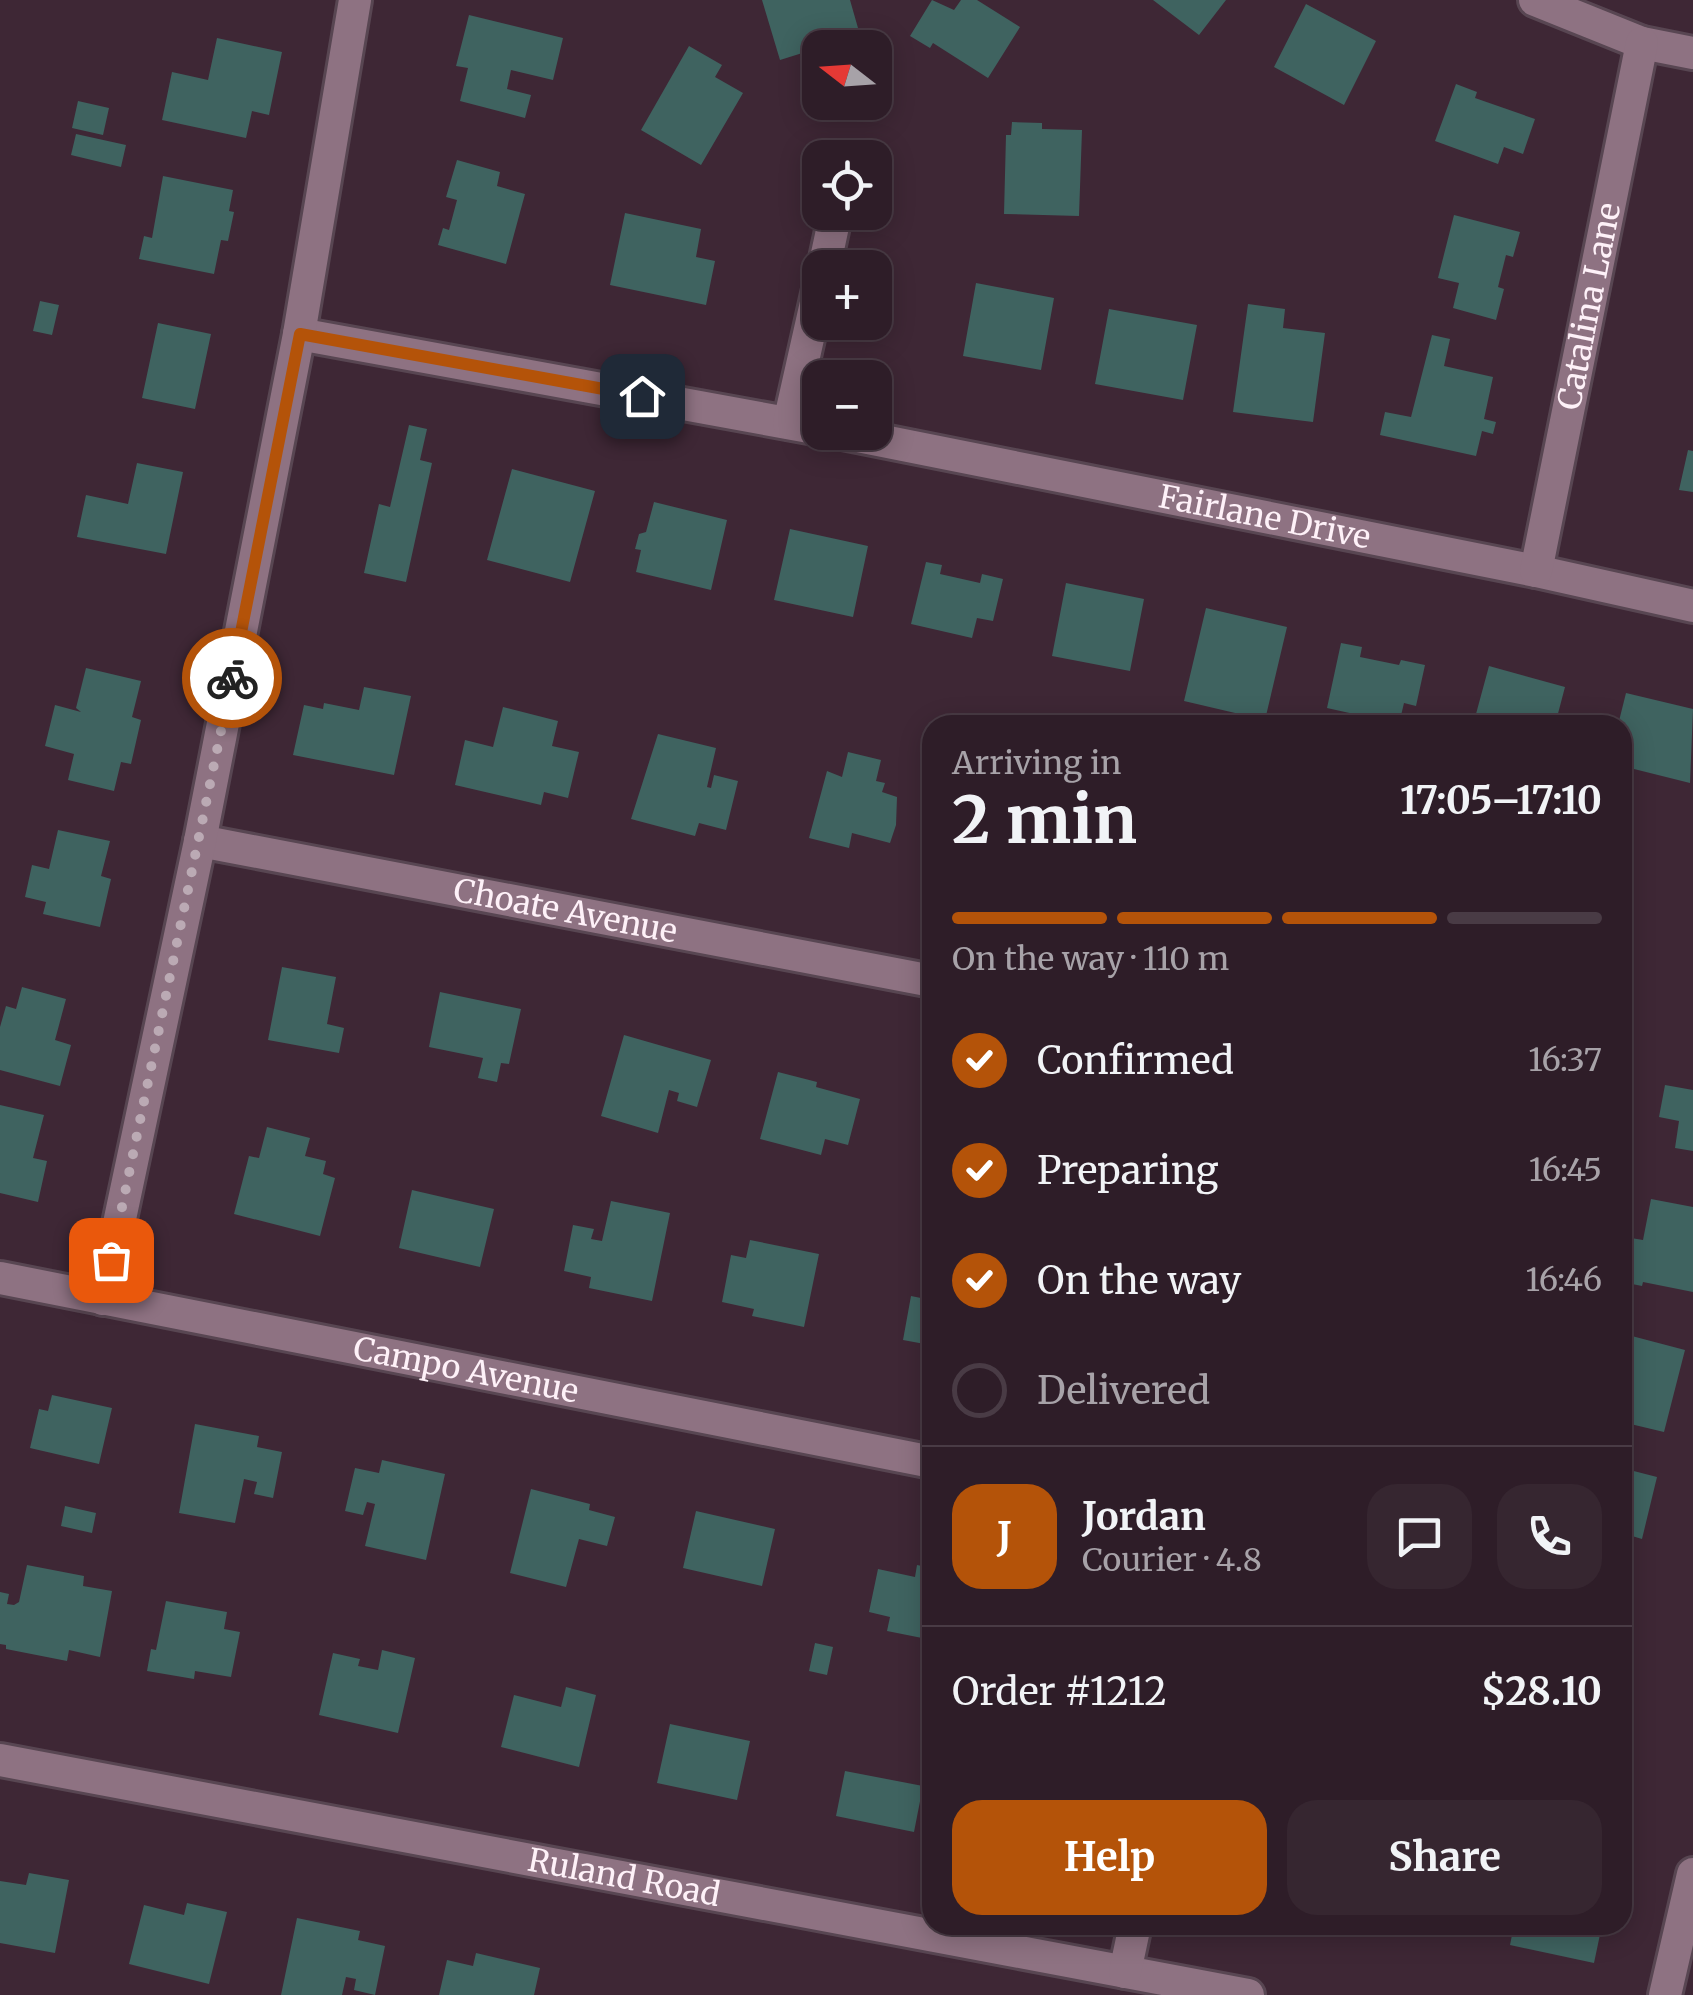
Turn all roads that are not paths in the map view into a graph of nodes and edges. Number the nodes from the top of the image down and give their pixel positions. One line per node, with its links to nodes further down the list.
1 (356, 0): 5 (street)
2 (1535, 0): 3 (street)
3 (1642, 43): 4 (street); 8 (street, Catalina Lane)
4 (1693, 53)
5 (300, 334): 6 (street); 10 (street)
6 (802, 425)
7 (892, 443): 8 (street, Fairlane Drive)
8 (1536, 571): 9 (street, Fairlane Drive)
9 (1693, 606)
10 (200, 841): 11 (street, Choate Avenue); 13 (street)
11 (922, 979)
12 (0, 1278): 13 (street, Campo Avenue)
13 (103, 1298): 14 (street, Campo Avenue)
14 (922, 1460)
15 (0, 1760): 17 (street, Ruland Road)
16 (1693, 1874): 22 (street)
17 (922, 1934)
18 (929, 1935): 20 (street, Ruland Road)
19 (1133, 1935): 20 (street)
20 (1125, 1972): 21 (street, Ruland Road)
21 (1248, 1995)
22 (1666, 1995)

